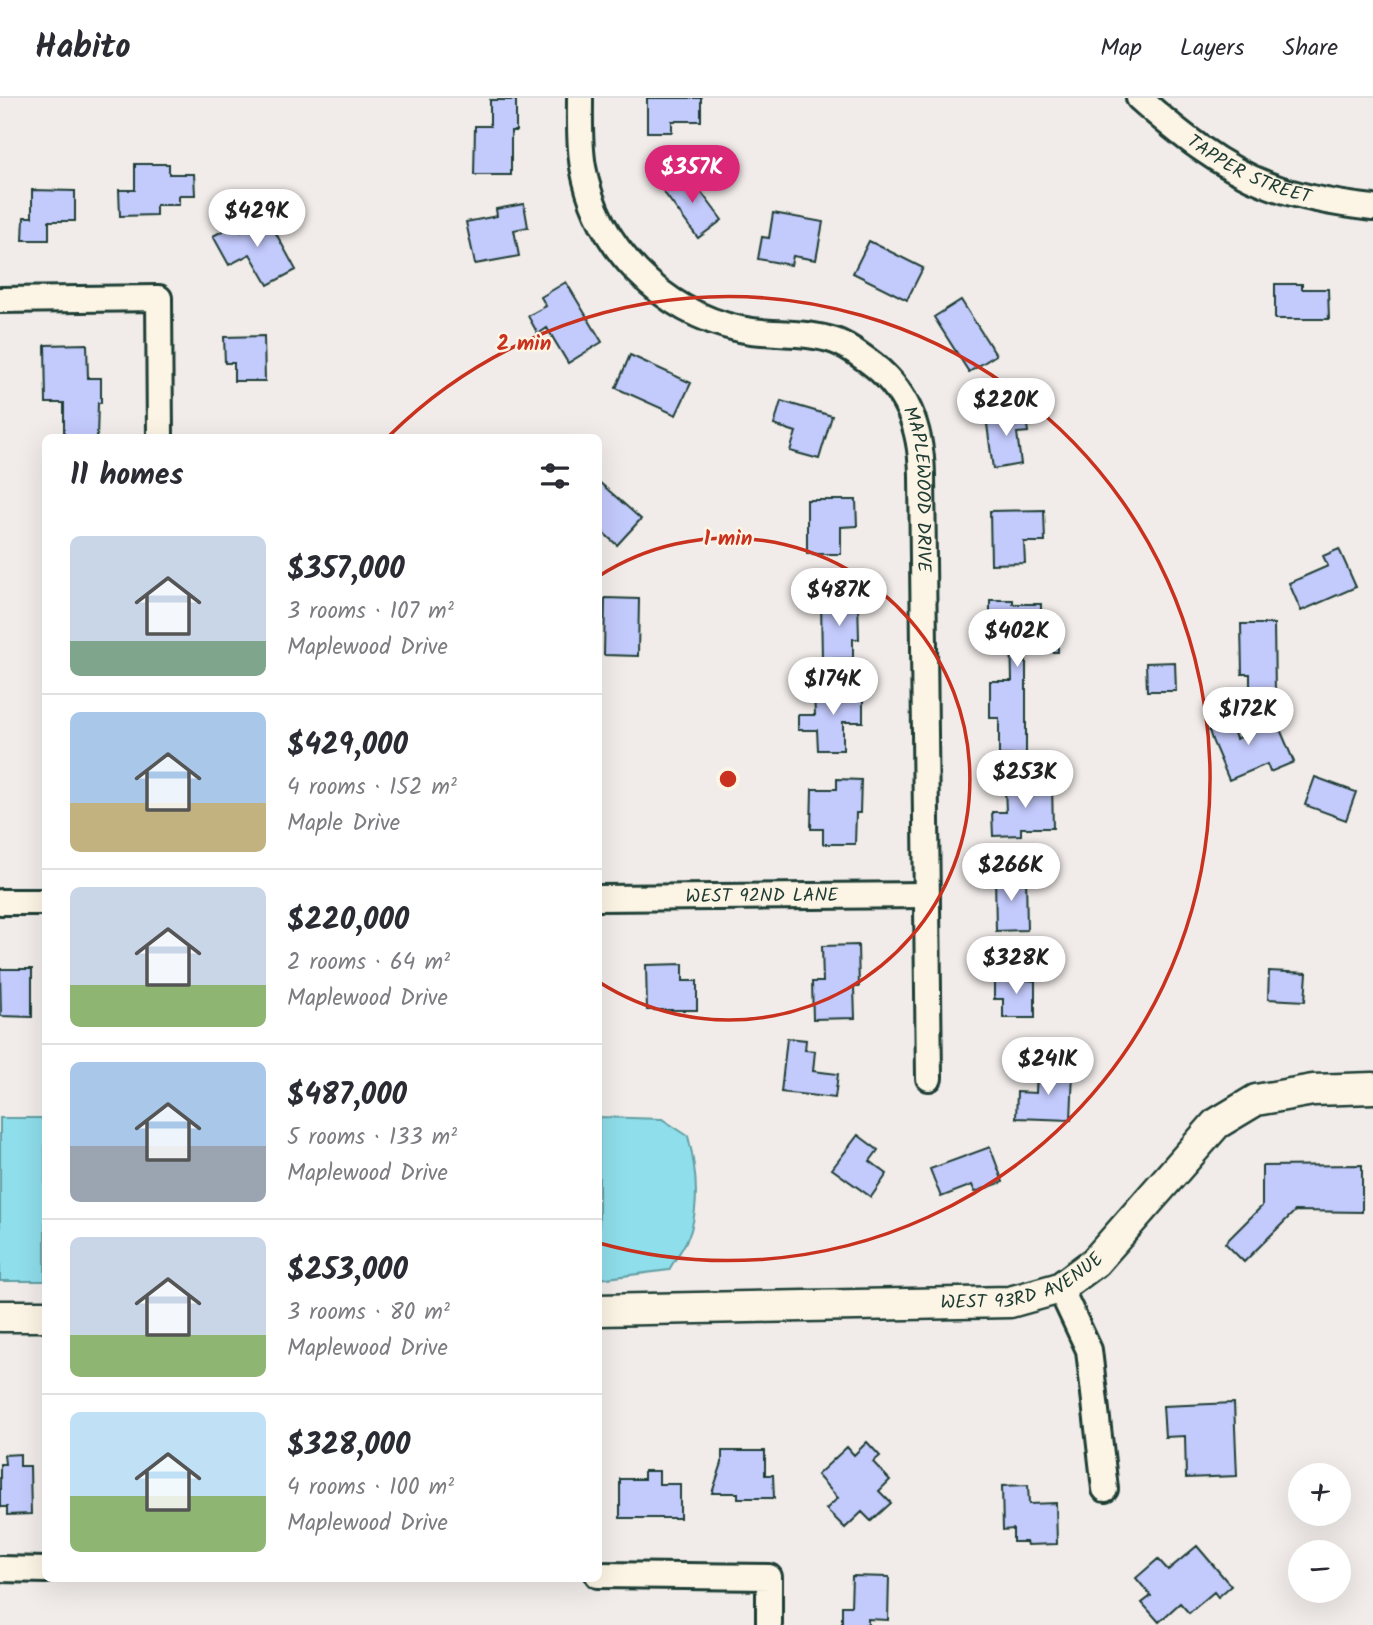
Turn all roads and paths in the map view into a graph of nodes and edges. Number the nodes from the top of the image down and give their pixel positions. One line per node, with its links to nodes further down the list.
1 (580, 98): 6 (street, MAPLEWOOD DRIVE)
2 (1139, 98): 3 (street, TAPPER STREET)
3 (1373, 208)
4 (0, 300): 5 (street)
5 (160, 434)
6 (928, 895): 7 (street, WEST 92ND LANE); 10 (street, MAPLEWOOD DRIVE)
7 (602, 898)
8 (0, 902): 9 (street)
9 (42, 902)
10 (929, 1078)
11 (1373, 1088): 12 (street, WEST 93RD AVENUE)
12 (1060, 1288): 13 (street, WEST 93RD AVENUE); 16 (street)
13 (602, 1310)
14 (0, 1316): 15 (street)
15 (42, 1316)
16 (1105, 1489)
17 (0, 1569): 18 (street)
18 (42, 1570)
19 (602, 1575): 20 (street)
20 (769, 1625)

